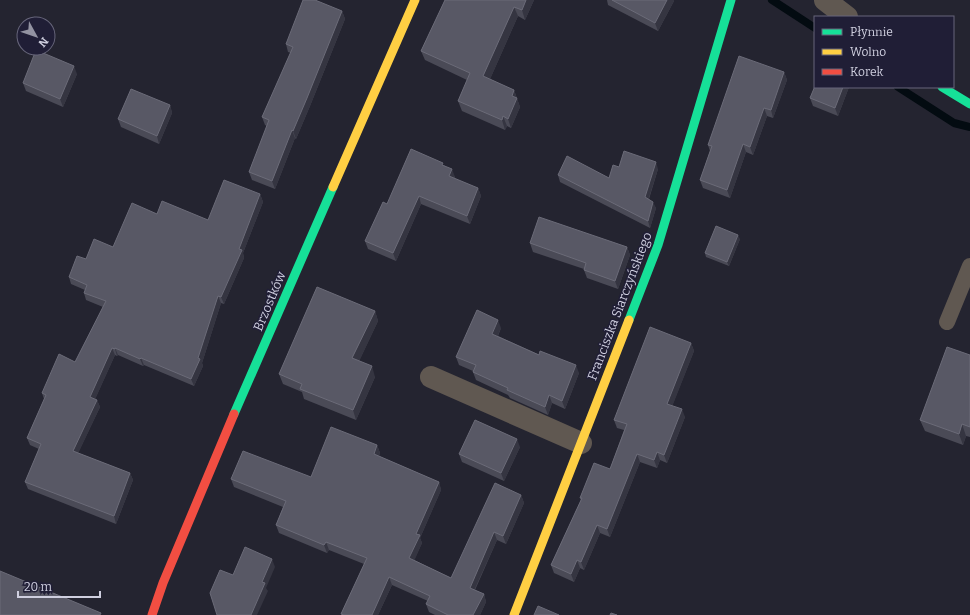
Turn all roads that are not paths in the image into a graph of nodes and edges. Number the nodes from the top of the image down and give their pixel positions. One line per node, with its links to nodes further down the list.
1 (415, 0): 11 (street, Brzostków)
2 (731, 0): 10 (street, Franciszka Siarczyńskiego)
3 (825, 0): 4 (street)
4 (846, 16)
5 (944, 88): 6 (street)
6 (970, 104)
7 (970, 266): 8 (lane)
8 (947, 322)
9 (431, 377): 10 (street)
10 (581, 443): 12 (street, Franciszka Siarczyńskiego)
11 (152, 615)
12 (514, 615)

